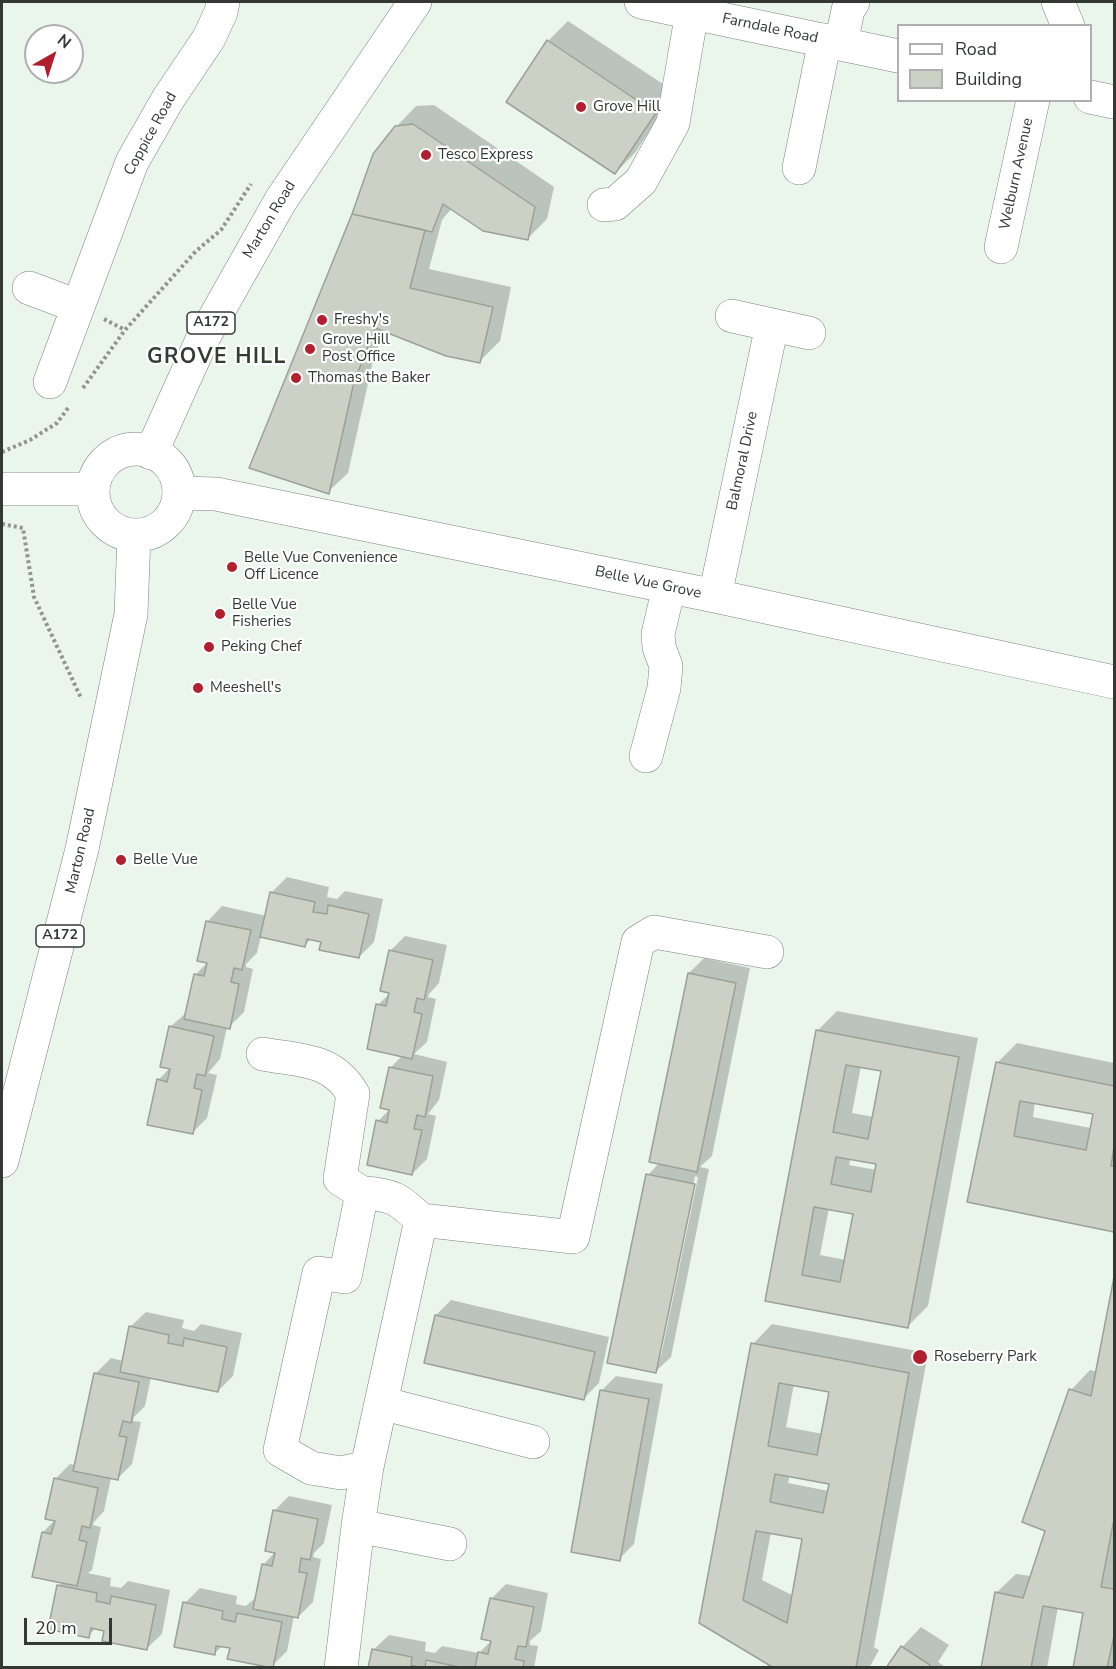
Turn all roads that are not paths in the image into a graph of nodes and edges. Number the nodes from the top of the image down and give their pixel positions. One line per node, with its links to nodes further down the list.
1 (222, 2): 17 (street, Coppice Road)
2 (415, 2): 22 (street, Marton Road / A172)
3 (641, 2): 6 (street, Farndale Road)
4 (853, 2): 8 (street)
5 (1058, 2): 7 (street)
6 (694, 7): 8 (street, Farndale Road); 14 (street)
7 (1067, 24)
8 (833, 42): 9 (street, Farndale Road); 13 (street)
9 (897, 56)
10 (1092, 97): 12 (street)
11 (1033, 102): 15 (street, Welburn Avenue)
12 (1114, 102)
13 (798, 168)
14 (604, 205)
15 (1001, 247)
16 (29, 288): 17 (street)
17 (77, 306): 21 (street, Coppice Road)
18 (732, 316): 19 (street)
19 (772, 325): 20 (street); 28 (street, Balmoral Drive)
20 (809, 333)
21 (66, 394)
22 (151, 453): 24 (street); 25 (street)
23 (2, 489): 24 (street)
24 (93, 489): 26 (street)
25 (179, 493): 26 (street); 27 (street, Belle Vue Grove)
26 (134, 535): 33 (street, Marton Road / A172)
27 (669, 587): 28 (street, Belle Vue Grove); 30 (street)
28 (714, 596): 29 (street, Belle Vue Grove)
29 (1114, 682)
30 (646, 756)
31 (767, 952): 35 (street)
32 (263, 1054): 34 (street)
33 (3, 1152)
34 (362, 1193): 35 (street); 38 (street)
35 (421, 1221): 36 (street)
36 (381, 1403): 37 (street); 38 (street)
37 (533, 1442)
38 (367, 1467): 39 (street)
39 (358, 1526): 40 (street); 41 (street)
40 (450, 1544)
41 (341, 1668)

